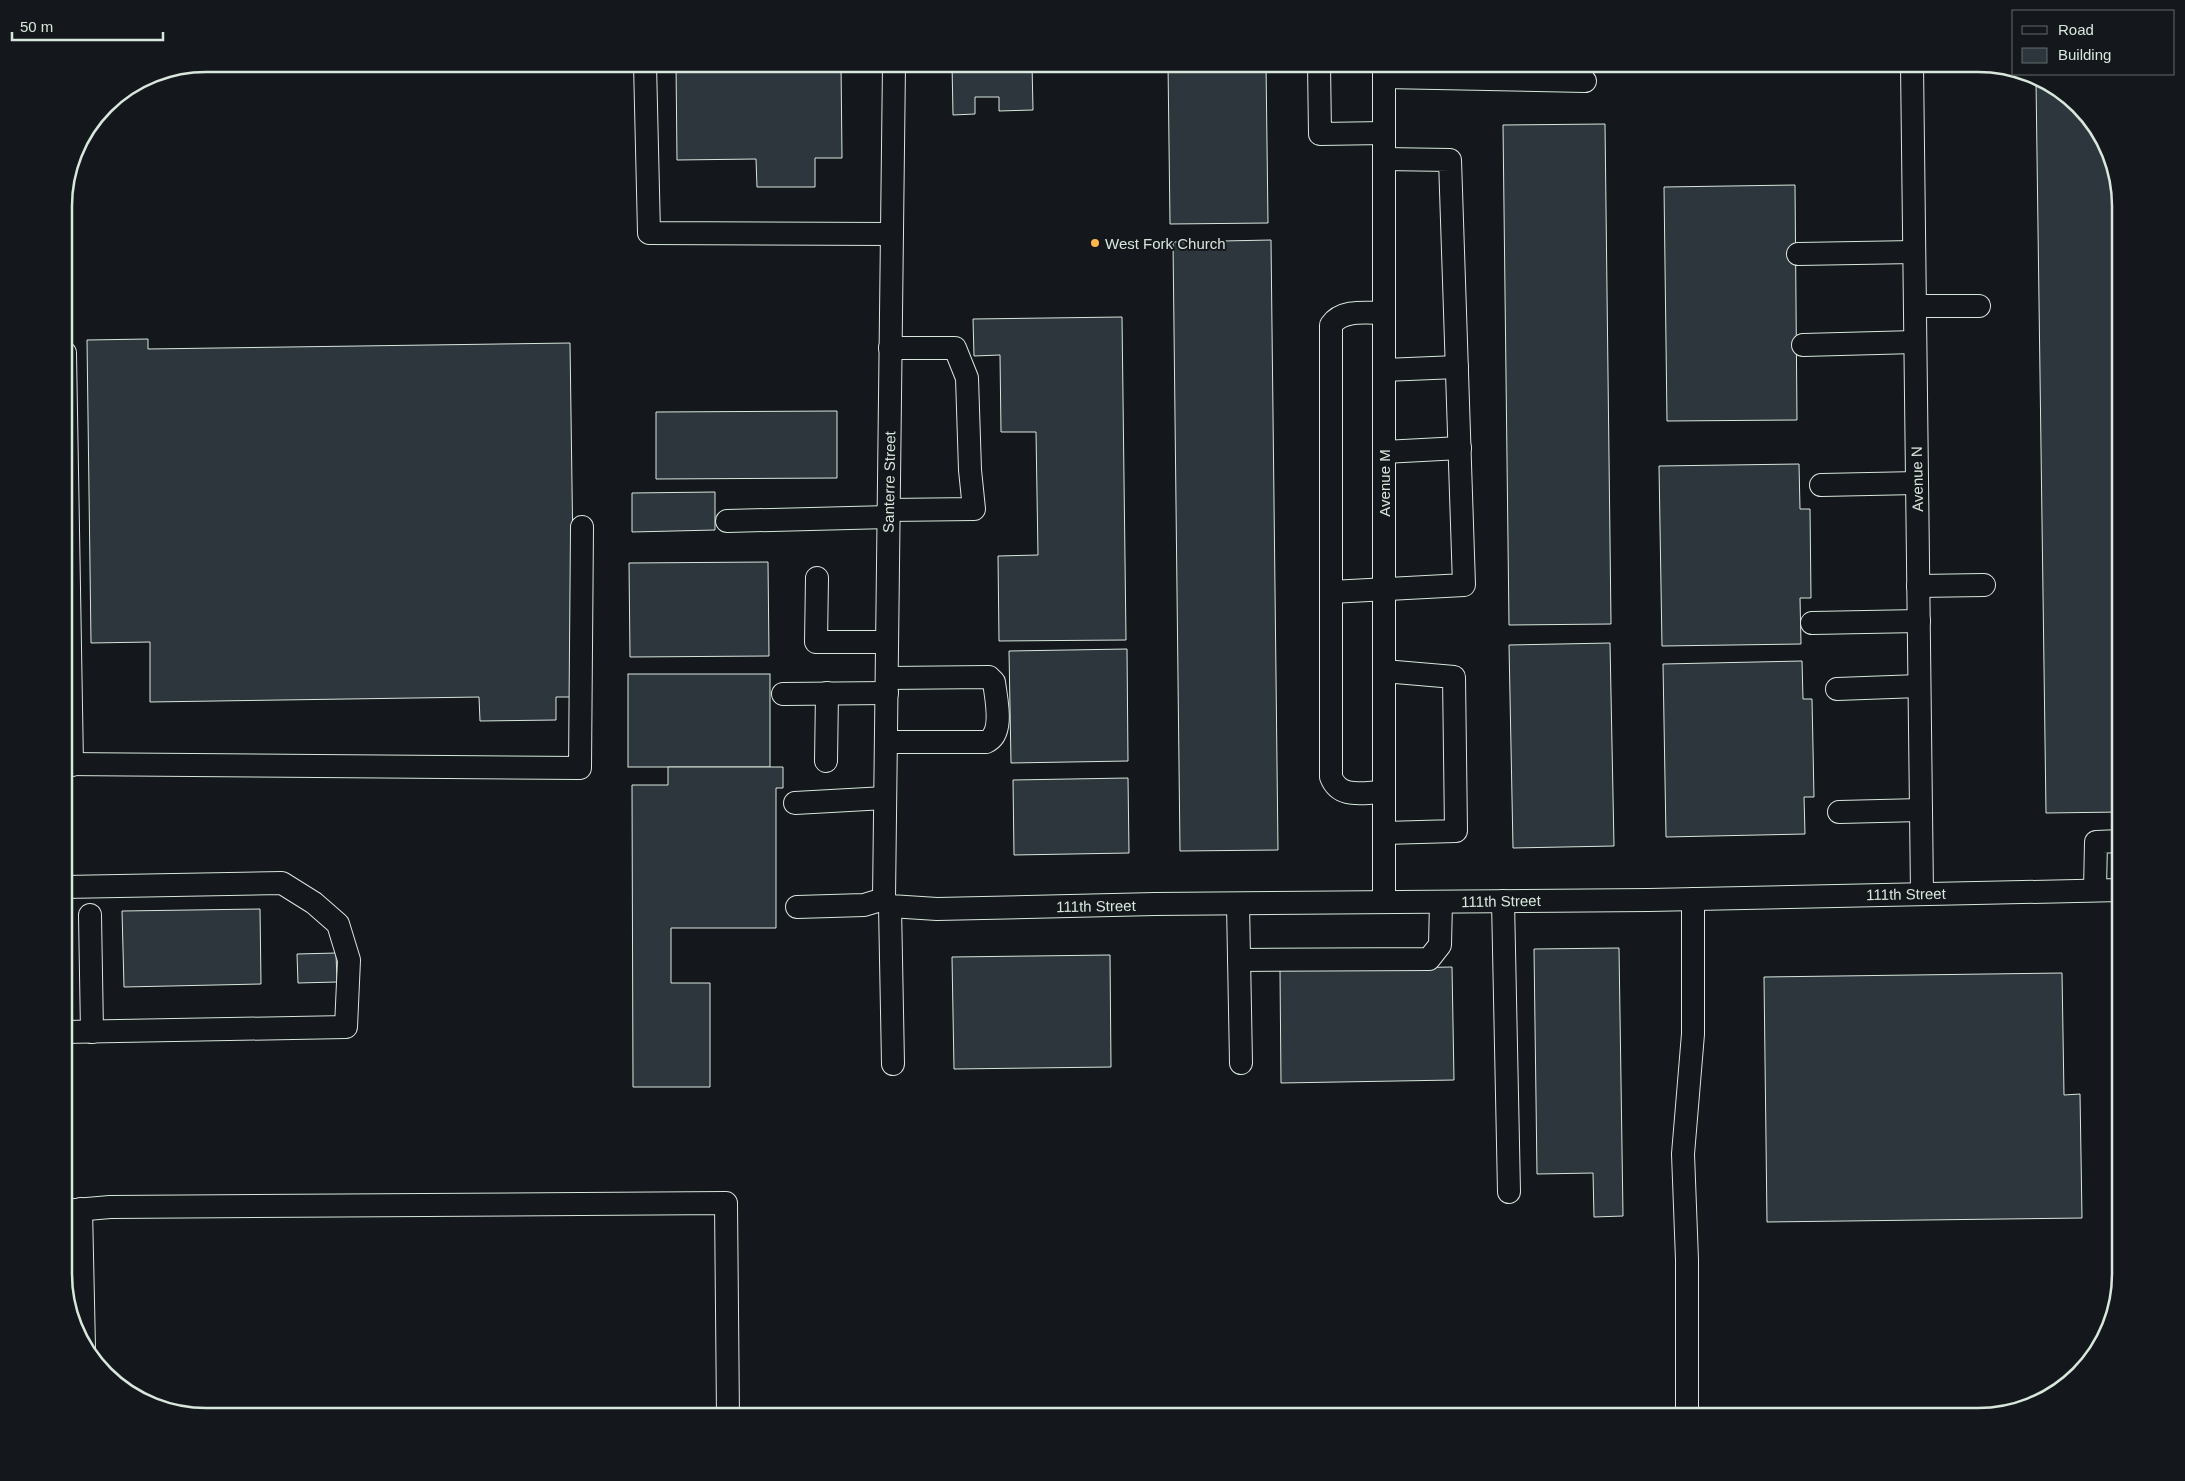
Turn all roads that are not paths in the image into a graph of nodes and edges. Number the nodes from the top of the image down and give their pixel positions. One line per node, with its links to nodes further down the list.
1 (1319, 72): 8 (street)
2 (1384, 72): 8 (street, Avenue M)
3 (1411, 72): 7 (street)
4 (1912, 72): 11 (street, Avenue N)
5 (645, 73): 10 (street)
6 (894, 73): 10 (street, Santerre Street)
7 (1585, 81)
8 (1384, 133): 9 (street, Avenue M)
9 (1384, 159): 15 (street, Avenue M); 19 (street)
10 (892, 234): 18 (street, Santerre Street)
11 (1914, 252): 12 (street); 13 (street, Avenue N)
12 (1798, 254)
13 (1915, 306): 14 (street); 16 (street, Avenue N)
14 (1979, 306)
15 (1384, 313): 20 (street, Avenue M); 32 (street)
16 (1915, 342): 17 (street); 23 (street, Avenue N)
17 (1803, 345)
18 (890, 348): 25 (street, Santerre Street); 25 (street)
19 (1457, 367): 20 (street); 21 (street)
20 (1384, 370): 22 (street, Avenue M)
21 (1460, 448): 22 (street); 31 (street)
22 (1384, 452): 31 (street, Avenue M)
23 (1917, 483): 24 (street); 30 (street, Avenue N)
24 (1821, 485)
25 (889, 513): 26 (street); 35 (street, Santerre Street)
26 (728, 521)
27 (582, 527): 44 (street)
28 (817, 578): 35 (street)
29 (1984, 585): 30 (street)
30 (1918, 586): 33 (street, Avenue N)
31 (1384, 591): 32 (street); 36 (street, Avenue M)
32 (1331, 592): 45 (street)
33 (1919, 621): 34 (street); 38 (street, Avenue N)
34 (1812, 623)
35 (887, 642): 37 (street, Santerre Street)
36 (1384, 671): 45 (street, Avenue M); 50 (street)
37 (887, 686): 40 (street); 42 (street, Santerre Street); 42 (street)
38 (1919, 686): 39 (street); 48 (street, Avenue N)
39 (1837, 688)
40 (827, 693): 41 (street); 43 (street)
41 (783, 694)
42 (886, 742): 46 (street, Santerre Street)
43 (826, 761)
44 (73, 764)
45 (1384, 792): 50 (street, Avenue M)
46 (886, 798): 47 (street); 60 (street, Santerre Street)
47 (795, 803)
48 (1921, 810): 49 (street); 55 (street, Avenue N)
49 (1839, 812)
50 (1384, 833): 58 (street, Avenue M)
51 (2112, 841): 53 (street)
52 (73, 887): 66 (street)
53 (2095, 890): 54 (street, 111th Street); 55 (street, 111th Street)
54 (2112, 890)
55 (1922, 894): 56 (street, 111th Street)
56 (1693, 899): 57 (street, 111th Street); 74 (street)
57 (1503, 901): 59 (street, 111th Street); 69 (street)
58 (1384, 902): 59 (street, 111th Street); 61 (street, 111th Street)
59 (1440, 902): 64 (street)
60 (887, 903): 61 (street, 111th Street); 62 (street, 111th Street); 68 (street, Santerre Street)
61 (1238, 904): 64 (street)
62 (798, 907)
63 (90, 915): 66 (street)
64 (1239, 960): 67 (street)
65 (73, 1032): 66 (street)
66 (92, 1032)
67 (1241, 1063)
68 (893, 1064)
69 (1509, 1192)
70 (73, 1210): 73 (street)
71 (73, 1222): 72 (street)
72 (82, 1323)
73 (728, 1408)
74 (1687, 1408)

